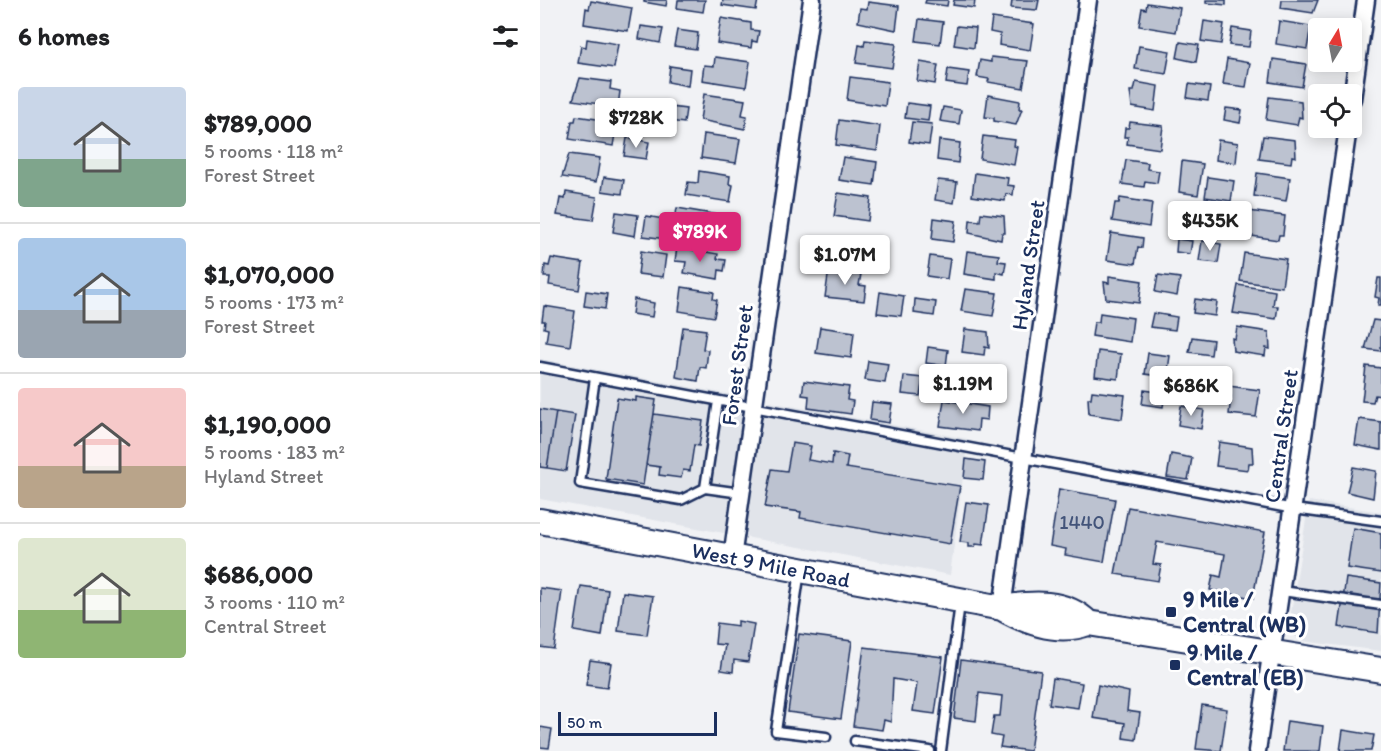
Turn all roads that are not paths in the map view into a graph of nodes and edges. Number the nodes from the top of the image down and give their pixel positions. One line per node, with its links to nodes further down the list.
1 (812, 0): 9 (street, Forest Street)
2 (1088, 0): 10 (street, Hyland Street)
3 (1366, 0): 4 (street)
4 (1354, 84)
5 (1347, 138): 13 (street, Central Street)
6 (540, 367): 7 (lane)
7 (595, 378): 8 (lane); 11 (lane)
8 (718, 401): 9 (lane); 11 (lane)
9 (753, 408): 10 (lane); 12 (street, Forest Street)
10 (1024, 459): 13 (lane); 21 (street, Hyland Street)
11 (705, 488): 12 (lane)
12 (741, 493): 16 (street, Forest Street)
13 (1294, 509): 15 (lane); 18 (street, Central Street)
14 (540, 521): 16 (main road, West 9 Mile Road)
15 (1381, 521)
16 (732, 558): 17 (main road, West 9 Mile Road)
17 (800, 571): 19 (main road, West 9 Mile Road); 24 (lane)
18 (1282, 591): 20 (lane); 22 (street, Central Street)
19 (960, 600): 21 (main road, West 9 Mile Road); 27 (lane)
20 (1381, 605)
21 (1002, 608): 22 (main road, West 9 Mile Road)
22 (1272, 653): 23 (main road, West 9 Mile Road); 28 (street, Central Street)
23 (1381, 670)
24 (826, 737)
25 (855, 741): 26 (lane)
26 (930, 751)
27 (941, 751)
28 (1257, 751)

